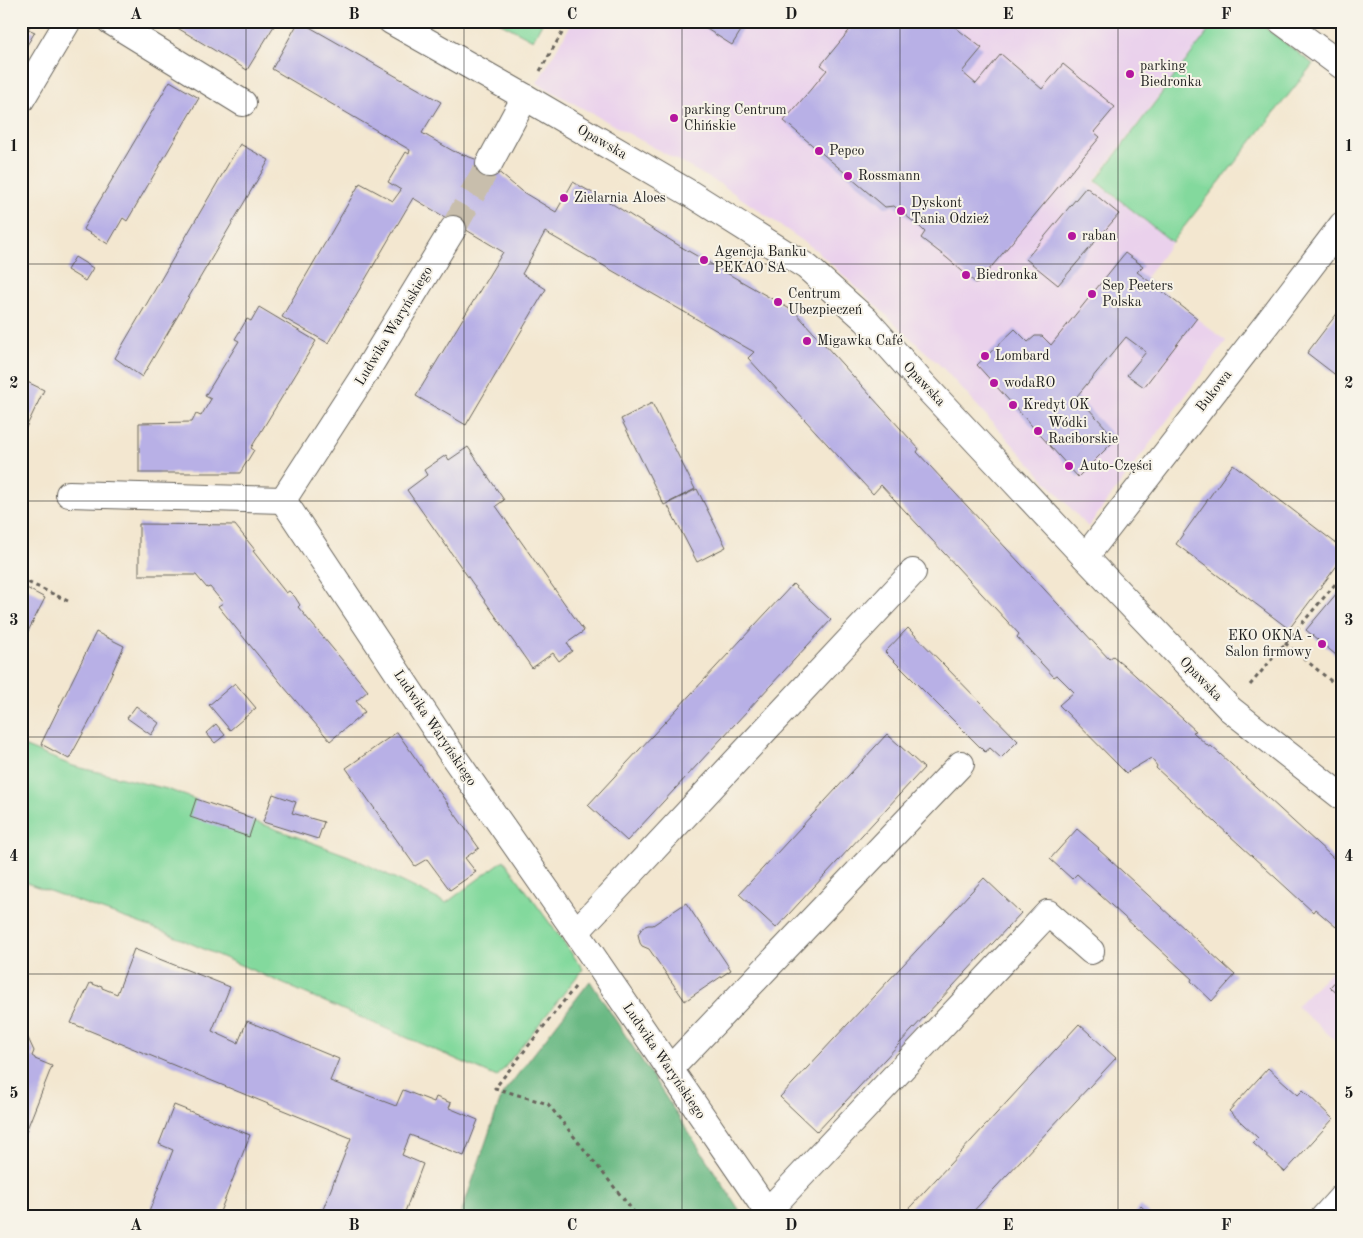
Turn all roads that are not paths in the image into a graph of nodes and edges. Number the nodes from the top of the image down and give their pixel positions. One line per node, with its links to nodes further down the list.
1 (68, 21): 7 (street)
2 (110, 21): 8 (street)
3 (391, 21): 6 (street, Opawska)
4 (1281, 21): 5 (street)
5 (1342, 66)
6 (525, 97): 9 (street); 14 (street, Opawska)
7 (21, 100)
8 (243, 103)
9 (489, 164)
10 (1342, 225): 14 (street, Bukowa)
11 (453, 229): 13 (street, Ludwika Waryńskiego)
12 (69, 494): 13 (street)
13 (283, 500): 18 (street, Ludwika Waryńskiego)
14 (1085, 557): 17 (street, Opawska)
15 (913, 572): 18 (street)
16 (961, 764): 20 (street)
17 (1342, 797)
18 (576, 932): 20 (street, Ludwika Waryńskiego)
19 (1091, 951): 21 (street)
20 (670, 1069): 21 (street, Ludwika Waryńskiego)
21 (769, 1214)

